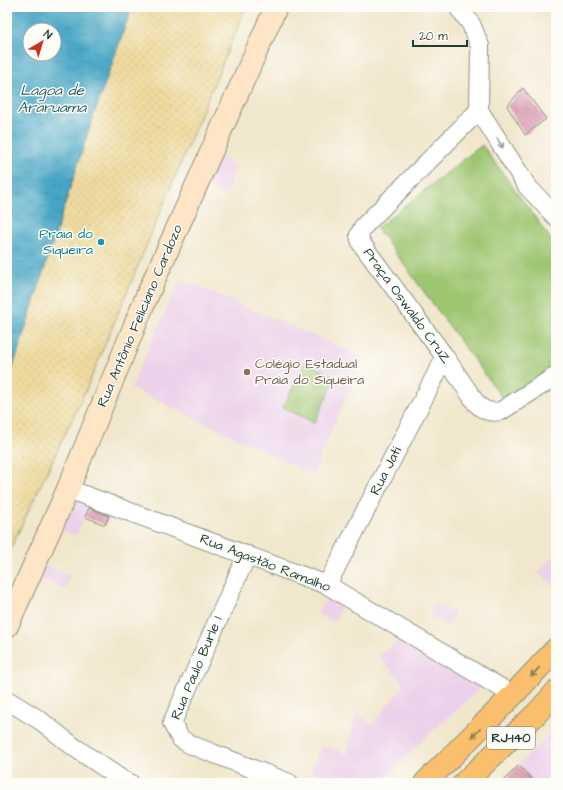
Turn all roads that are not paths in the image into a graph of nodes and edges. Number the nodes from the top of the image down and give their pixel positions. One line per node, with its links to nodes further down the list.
1 (276, 7): 7 (street, Rua Antônio Feliciano Cardozo)
2 (458, 7): 3 (street)
3 (479, 110): 4 (street, one-way to 4); 5 (street, Praça Oswaldo CruZ)
4 (556, 217)
5 (445, 357): 6 (street, Praça Oswaldo CruZ); 9 (street, Rua Jati)
6 (556, 376)
7 (68, 489): 8 (street, Rua Agastão Ramalho); 10 (street, Rua Antônio Feliciano Cardozo)
8 (247, 555): 9 (street, Rua Agastão Ramalho); 15 (street, Rua Paulo Burle 1)
9 (327, 585): 13 (street, Rua Agastão Ramalho)
10 (7, 626)
11 (556, 649): 13 (highway, RJ-140, one-way to 13)
12 (556, 692): 18 (highway, RJ-140)
13 (513, 695): 17 (highway, RJ-140, one-way to 17)
14 (7, 700): 16 (street)
15 (277, 781)
16 (130, 783)
17 (425, 783)
18 (464, 783)

